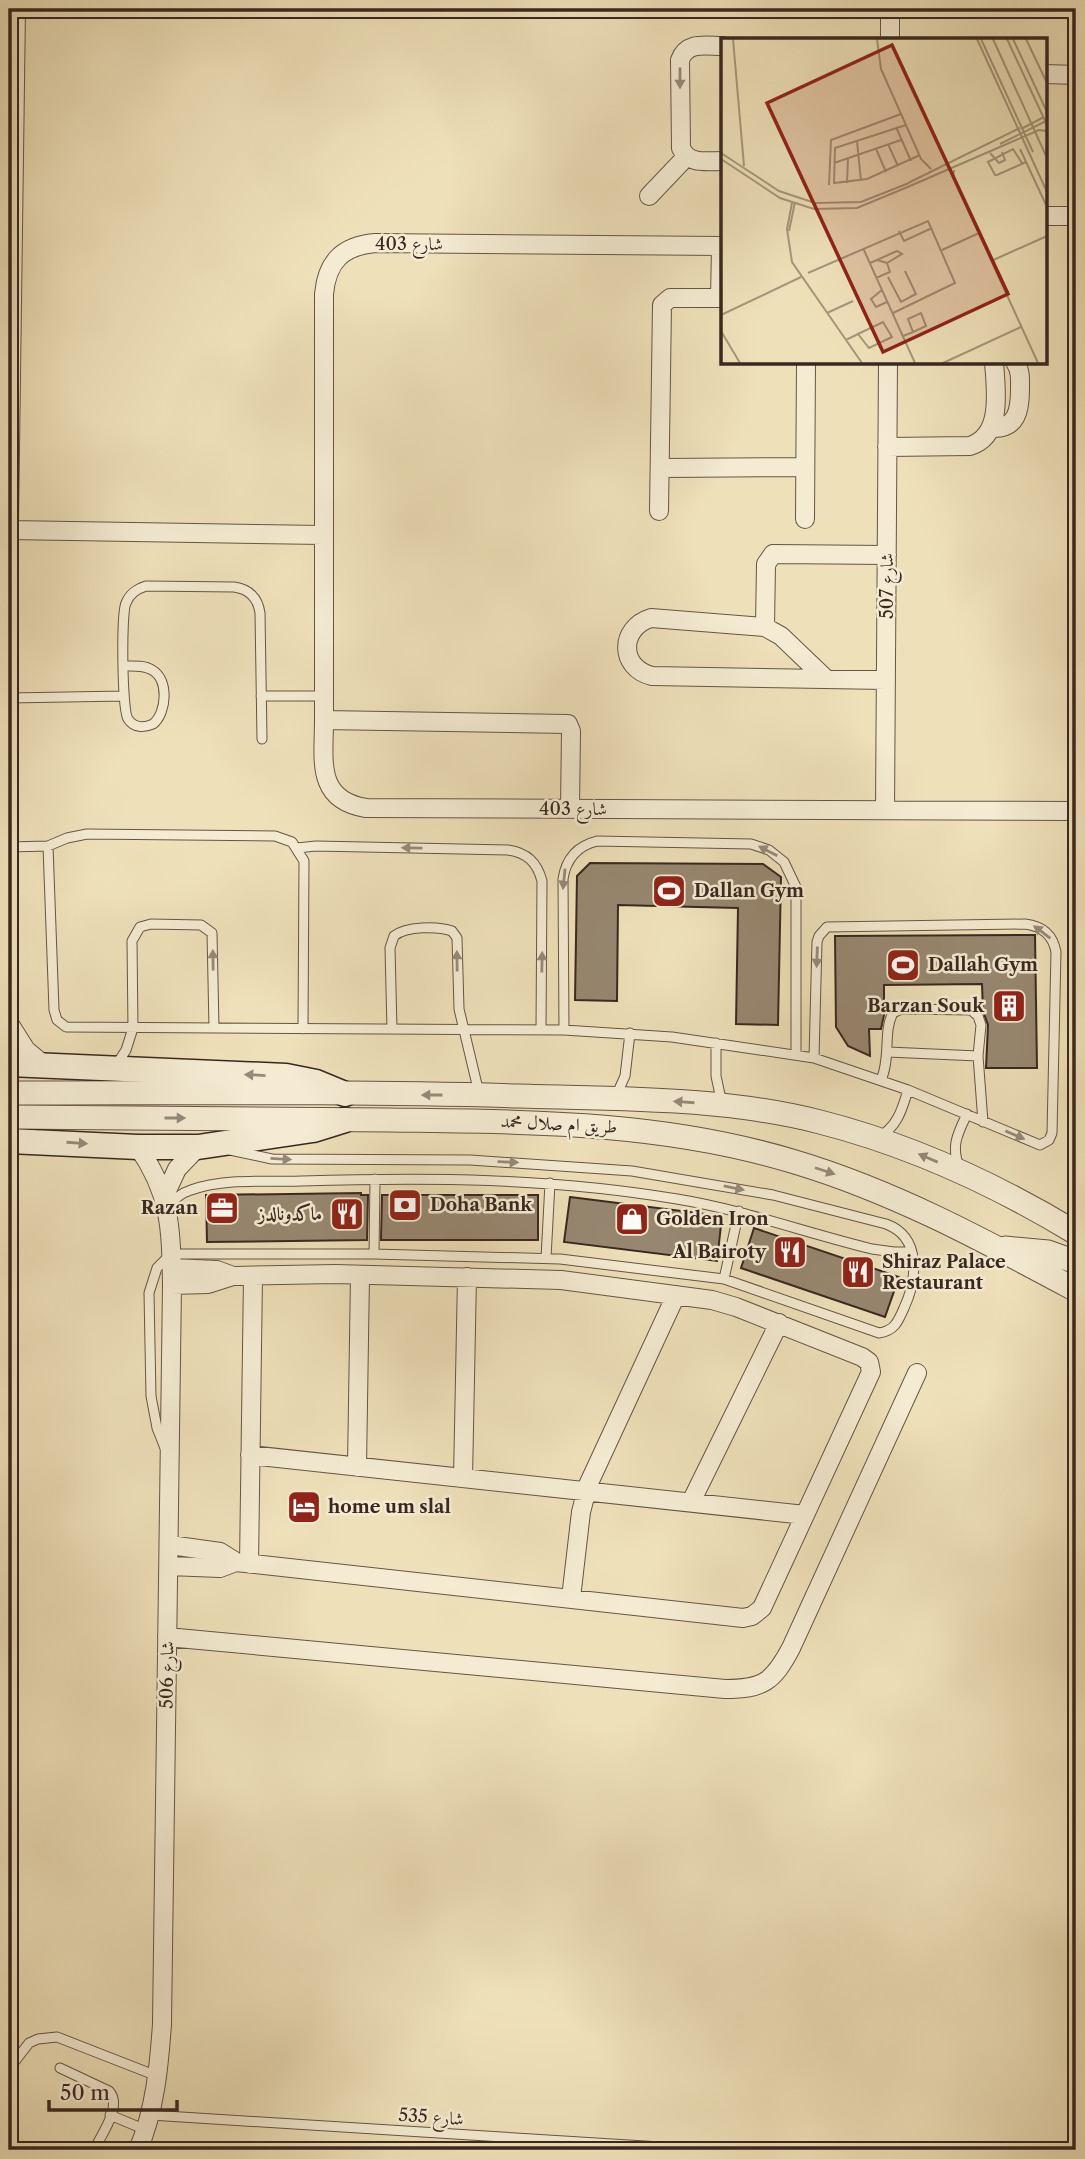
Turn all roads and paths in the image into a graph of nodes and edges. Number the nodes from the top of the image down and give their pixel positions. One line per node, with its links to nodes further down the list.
1 (16, 9): 13 (street)
2 (890, 9): 3 (street)
3 (890, 38)
4 (721, 46): 7 (street, one-way to 7)
5 (1046, 74): 6 (street)
6 (1076, 75)
7 (686, 157): 8 (street); 9 (street)
8 (721, 161)
9 (649, 196)
10 (1046, 216): 11 (street)
11 (1076, 216)
12 (721, 246): 27 (street, شارع 403)
13 (11, 289): 25 (street)
14 (721, 298): 22 (street)
15 (806, 364): 21 (street)
16 (888, 364): 20 (street, شارع 507)
17 (994, 364): 19 (street)
18 (1016, 364): 19 (street)
19 (992, 428): 20 (street)
20 (887, 447): 28 (street, شارع 507)
21 (805, 467): 22 (street); 24 (street)
22 (660, 468): 23 (street)
23 (659, 511)
24 (805, 519)
25 (9, 523)
26 (9, 530): 27 (street)
27 (324, 535): 36 (street, شارع 403)
28 (887, 555): 29 (street); 33 (street, شارع 507)
29 (765, 627): 32 (street); 32 (street)
30 (9, 633): 37 (street)
31 (124, 666): 34 (lane); 34 (lane); 35 (lane)
32 (826, 679): 33 (street)
33 (886, 680): 41 (street, شارع 507)
34 (124, 696): 37 (lane)
35 (261, 696): 36 (lane); 39 (lane)
36 (324, 696): 38 (street, شارع 403)
37 (9, 698): 44 (street)
38 (324, 720): 40 (street, شارع 403); 40 (street)
39 (262, 739)
40 (570, 808): 41 (street, شارع 403)
41 (885, 810): 42 (street, شارع 403)
42 (1076, 811)
43 (48, 846): 44 (lane); 45 (lane); 48 (lane)
44 (9, 847): 46 (street)
45 (297, 848): 50 (lane); 53 (lane, one-way to 45)
46 (9, 874)
47 (9, 1023): 62 (street)
48 (133, 1028): 49 (lane); 49 (lane, one-way to 48); 63 (lane)
49 (214, 1028): 50 (lane)
50 (303, 1028): 51 (lane)
51 (392, 1029): 52 (lane); 52 (lane, one-way to 51)
52 (462, 1029): 53 (lane); 68 (lane)
53 (541, 1030): 54 (lane)
54 (564, 1030): 55 (lane); 58 (lane, one-way to 54)
55 (630, 1033): 56 (lane); 69 (lane)
56 (716, 1044): 58 (lane); 70 (lane)
57 (888, 1052): 59 (lane); 59 (lane); 64 (lane)
58 (796, 1054): 60 (lane)
59 (978, 1056): 74 (lane)
60 (814, 1058): 64 (lane); 74 (lane, one-way to 60)
61 (9, 1064): 62 (main road)
62 (44, 1065): 63 (main road)
63 (114, 1068): 67 (main road, one-way to 63)
64 (881, 1080): 65 (lane)
65 (908, 1090): 71 (lane); 75 (lane)
66 (9, 1093): 67 (street, طريق ام صلال محمد)
67 (345, 1094): 68 (street, طريق ام صلال محمد, one-way to 67)
68 (480, 1095): 69 (street, طريق ام صلال محمد)
69 (614, 1098): 70 (street, طريق ام صلال محمد, one-way to 69)
70 (722, 1104): 75 (street, طريق ام صلال محمد)
71 (967, 1114): 74 (lane); 79 (lane)
72 (9, 1117): 73 (street, طريق ام صلال محمد, one-way to 73)
73 (345, 1120): 77 (main road); 85 (street, طريق ام صلال محمد, one-way to 85)
74 (983, 1122)
75 (876, 1138): 79 (street, طريق ام صلال محمد, one-way to 75)
76 (9, 1141): 78 (main road, one-way to 78)
77 (207, 1146): 78 (main road); 82 (street); 86 (lane, one-way to 86)
78 (138, 1147): 82 (street, شارع 506)
79 (965, 1175): 84 (street, طريق ام صلال محمد)
80 (375, 1179): 81 (lane); 82 (lane); 87 (lane)
81 (550, 1183): 83 (lane); 88 (lane)
82 (165, 1203): 90 (street, شارع 506)
83 (739, 1211): 86 (lane); 94 (lane)
84 (1076, 1233)
85 (999, 1248): 89 (street); 95 (street, طريق ام صلال محمد)
86 (911, 1252): 94 (lane)
87 (374, 1254): 88 (lane); 90 (lane)
88 (546, 1258): 94 (lane)
89 (1076, 1262)
90 (172, 1269): 92 (street); 100 (street, شارع 506); 100 (lane)
91 (360, 1275): 92 (street); 93 (street); 101 (street)
92 (253, 1276): 99 (street)
93 (467, 1277): 96 (street); 102 (street)
94 (724, 1279)
95 (1076, 1290)
96 (676, 1295): 97 (street); 103 (street)
97 (779, 1323): 104 (street); 105 (street)
98 (917, 1373): 110 (street)
99 (250, 1455): 101 (street); 107 (street)
100 (170, 1457): 106 (street, شارع 506)
101 (357, 1467): 102 (street)
102 (463, 1478): 103 (street)
103 (585, 1492): 104 (street); 109 (street)
104 (691, 1502): 105 (street)
105 (805, 1515): 109 (street)
106 (170, 1545): 107 (street); 108 (street, شارع 506)
107 (243, 1563): 108 (street); 109 (street)
108 (169, 1566): 110 (street, شارع 506)
109 (571, 1598)
110 (167, 1637): 113 (street, شارع 506)
111 (60, 2068): 114 (lane)
112 (9, 2069): 113 (lane)
113 (157, 2076): 115 (street, شارع 506)
114 (110, 2115): 115 (lane, شارع 535); 116 (lane)
115 (148, 2123): 117 (street, شارع 506); 118 (lane, شارع 535)
116 (94, 2150)
117 (138, 2150)
118 (709, 2150)

